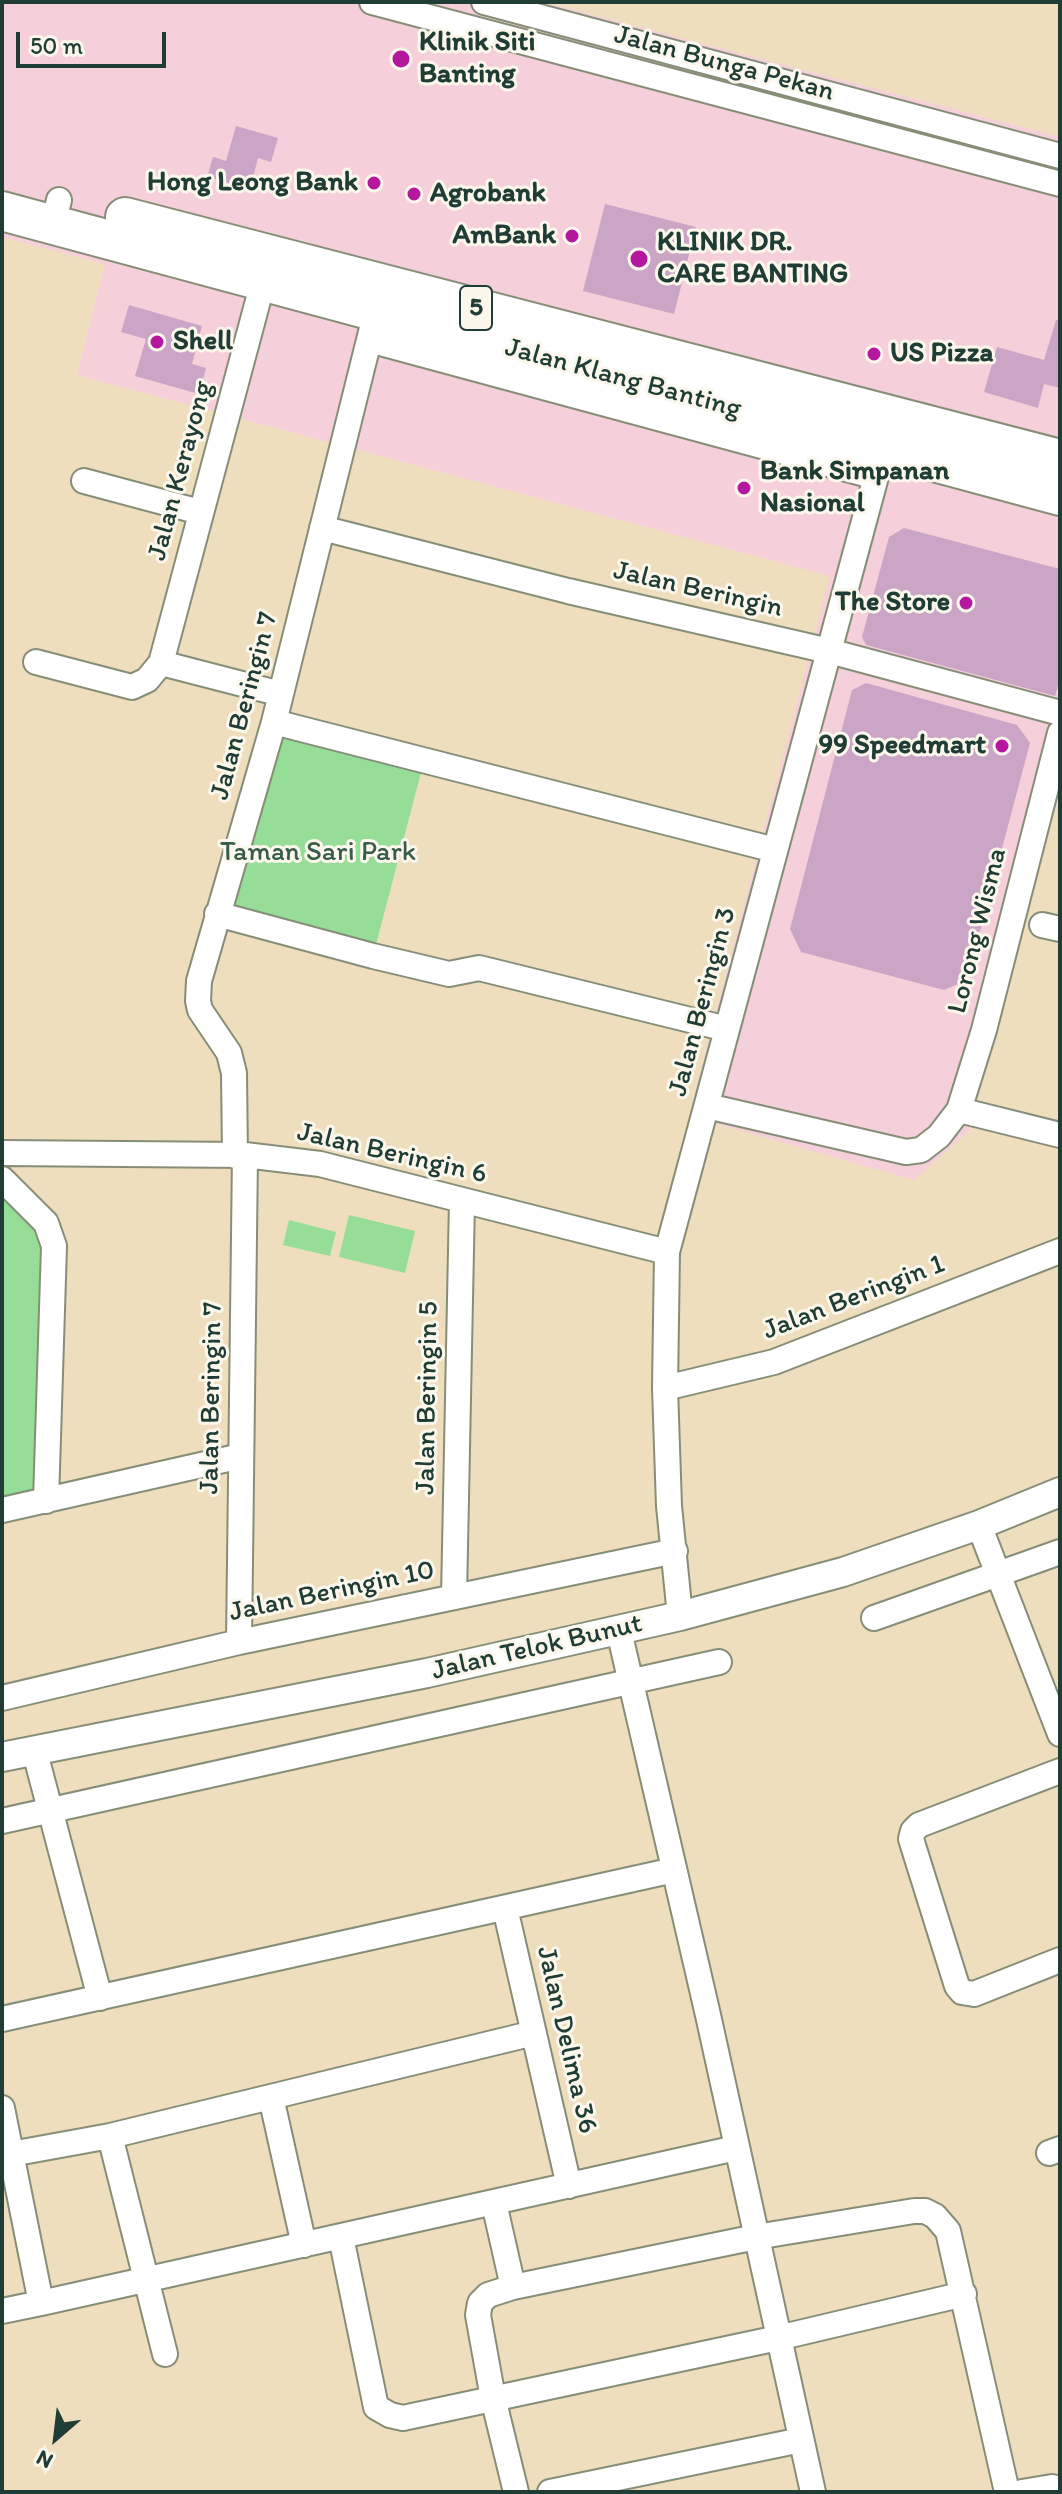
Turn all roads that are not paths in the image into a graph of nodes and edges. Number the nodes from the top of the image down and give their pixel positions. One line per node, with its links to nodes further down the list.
1 (372, 2): 4 (street, Jalan Bunga Pekan)
2 (484, 2): 3 (street, Jalan Bunga Pekan)
3 (932, 122): 4 (street); 5 (street, Jalan Bunga Pekan)
4 (925, 148): 6 (street, Jalan Bunga Pekan)
5 (1060, 156)
6 (1060, 184)
7 (2, 185): 9 (highway, Jalan Klang Banting / 5)
8 (2, 211): 9 (highway, Jalan Klang Banting / 5)
9 (56, 213): 10 (highway, Jalan Klang Banting / 5); 12 (highway, Jalan Klang Banting / 5)
10 (263, 282): 11 (highway, Jalan Klang Banting / 5); 16 (street, Jalan Kerayong)
11 (372, 326): 12 (highway, Jalan Klang Banting / 5); 17 (street, Jalan Beringin 7)
12 (884, 448): 13 (highway, Jalan Klang Banting / 5); 15 (highway, Jalan Klang Banting / 5); 18 (street, Jalan Beringin 3)
13 (1060, 459)
14 (84, 481): 16 (street)
15 (1060, 496)
16 (200, 512): 20 (street, Jalan Kerayong)
17 (322, 528): 18 (street, Jalan Beringin); 21 (street, Jalan Beringin 7)
18 (829, 651): 22 (street, Jalan Beringin); 25 (street, Jalan Beringin 3)
19 (36, 662): 20 (street)
20 (156, 669): 21 (street)
21 (281, 694): 23 (street, Jalan Beringin 7)
22 (1060, 713)
23 (274, 722): 25 (street); 26 (street, Jalan Beringin 7)
24 (1060, 733): 29 (street, Lorong Wisma)
25 (775, 850): 27 (street, Jalan Beringin 3)
26 (217, 914): 27 (street); 32 (street, Jalan Beringin 7)
27 (727, 1029): 28 (street, Jalan Beringin 3)
28 (707, 1106): 29 (street, Lorong Wisma); 36 (street, Jalan Beringin 3)
29 (959, 1110): 30 (street)
30 (1060, 1135)
31 (2, 1153): 32 (street, Jalan Beringin 6)
32 (240, 1155): 34 (street, Jalan Beringin 6); 38 (street, Jalan Beringin 7)
33 (2, 1179): 40 (street)
34 (462, 1200): 36 (street, Jalan Beringin 6); 46 (street, Jalan Beringin 5)
35 (1060, 1251): 37 (street, Jalan Beringin 1)
36 (667, 1252): 37 (street, Jalan Beringin 3)
37 (665, 1388): 43 (street, Jalan Beringin 3)
38 (241, 1456): 40 (street); 50 (street, Jalan Beringin 7)
39 (1060, 1492): 42 (street, Jalan Telok Bunut)
40 (46, 1501): 41 (street)
41 (2, 1510)
42 (979, 1525): 45 (street); 47 (street, Jalan Telok Bunut)
43 (675, 1551): 46 (street, Jalan Beringin 10); 47 (street, Jalan Beringin 3)
44 (1060, 1552): 45 (street)
45 (1000, 1573): 48 (street); 54 (street)
46 (454, 1597): 50 (street, Jalan Beringin 10)
47 (680, 1616): 49 (street, Jalan Telok Bunut)
48 (874, 1618)
49 (619, 1631): 52 (street); 55 (street, Jalan Telok Bunut)
50 (239, 1642): 53 (street, Jalan Beringin 10)
51 (719, 1662): 52 (street)
52 (632, 1681): 58 (street); 60 (street)
53 (2, 1698)
54 (1060, 1734)
55 (34, 1749): 56 (street, Jalan Telok Bunut); 58 (street)
56 (2, 1757)
57 (1060, 1771): 62 (street)
58 (51, 1809): 59 (street); 63 (street)
59 (2, 1821)
60 (674, 1870): 61 (street); 69 (street)
61 (505, 1908): 63 (street); 65 (street, Jalan Delima 36)
62 (1060, 1960)
63 (100, 1998): 64 (street)
64 (2, 2019)
65 (534, 2033): 66 (street); 71 (street, Jalan Delima 36)
66 (271, 2097): 68 (street); 75 (street)
67 (2, 2108): 70 (street)
68 (110, 2136): 70 (street); 76 (street)
69 (736, 2148): 71 (street); 74 (street)
70 (11, 2154): 79 (street)
71 (569, 2186): 72 (street)
72 (494, 2203): 73 (street); 77 (street)
73 (341, 2237): 75 (street); 83 (street)
74 (756, 2237): 77 (street); 78 (street); 81 (street)
75 (304, 2245): 76 (street)
76 (146, 2281): 79 (street); 82 (street)
77 (513, 2287): 83 (street)
78 (964, 2294): 81 (street); 89 (street)
79 (41, 2303): 80 (street)
80 (2, 2311)
81 (778, 2338): 83 (street); 84 (street)
82 (165, 2354)
83 (493, 2398): 86 (street)
84 (801, 2440): 87 (street); 88 (street)
85 (1060, 2489): 90 (street)
86 (516, 2492)
87 (550, 2492)
88 (813, 2492)
89 (1007, 2492)
90 (1022, 2492)

